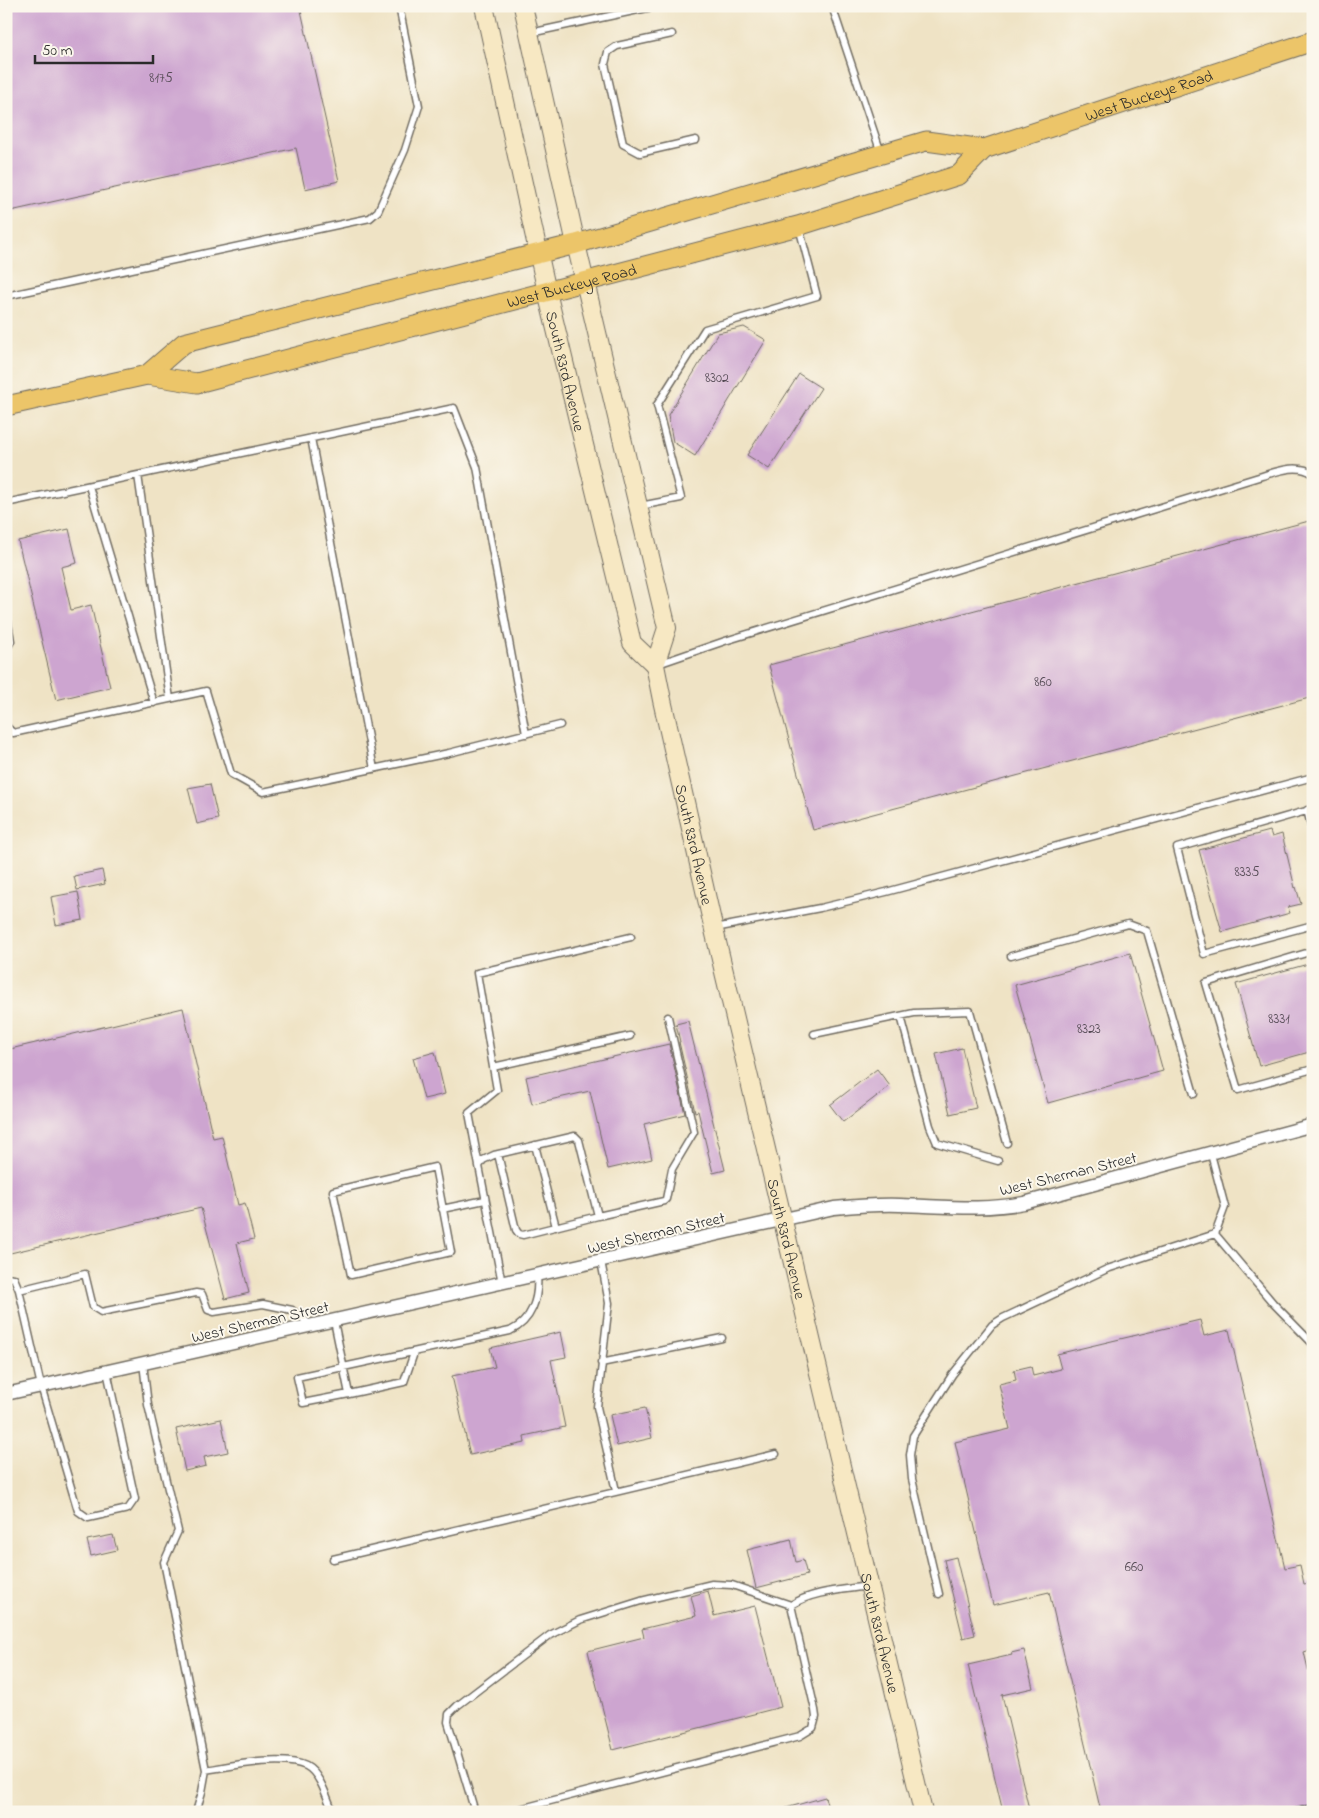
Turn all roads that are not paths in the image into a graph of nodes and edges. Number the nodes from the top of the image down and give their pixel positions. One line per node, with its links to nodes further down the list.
1 (399, 6): 17 (lane)
2 (484, 6): 14 (main road, South 83rd Avenue)
3 (523, 6): 6 (main road)
4 (658, 6): 6 (lane)
5 (832, 6): 11 (lane)
6 (529, 33): 13 (main road)
7 (672, 34): 9 (lane)
8 (1313, 41): 10 (main road, West Buckeye Road)
9 (696, 140)
10 (984, 149): 11 (main road, West Buckeye Road); 12 (main road, West Buckeye Road)
11 (882, 154): 13 (main road, West Buckeye Road)
12 (798, 226): 15 (main road, West Buckeye Road); 25 (lane)
13 (576, 244): 14 (main road, West Buckeye Road); 15 (main road)
14 (538, 253): 16 (main road, South 83rd Avenue); 18 (main road, West Buckeye Road)
15 (585, 282): 16 (main road, West Buckeye Road); 25 (main road)
16 (546, 292): 18 (main road, West Buckeye Road); 28 (main road, South 83rd Avenue)
17 (6, 296)
18 (147, 375): 19 (main road, West Buckeye Road)
19 (6, 406)
20 (311, 438): 22 (lane); 33 (lane); 34 (lane)
21 (1313, 474): 28 (lane)
22 (138, 475): 23 (lane); 29 (lane)
23 (89, 486): 24 (lane); 30 (lane)
24 (6, 503)
25 (638, 507): 28 (main road)
26 (6, 611): 27 (lane)
27 (6, 650)
28 (655, 665): 39 (main road, South 83rd Avenue)
29 (170, 699): 30 (lane); 34 (lane)
30 (154, 703): 32 (lane)
31 (560, 725): 33 (lane)
32 (6, 726)
33 (526, 734): 34 (lane)
34 (374, 769)
35 (1313, 777): 39 (lane)
36 (1310, 810): 37 (lane); 38 (lane)
37 (1313, 833)
38 (1313, 925)
39 (714, 928): 60 (main road, South 83rd Avenue)
40 (631, 937): 47 (lane)
41 (1313, 951): 48 (lane)
42 (1012, 956): 49 (lane)
43 (901, 1016): 45 (lane); 51 (lane); 55 (lane)
44 (668, 1017): 59 (lane)
45 (814, 1034)
46 (630, 1036): 47 (lane)
47 (494, 1067): 56 (lane)
48 (1313, 1069)
49 (1194, 1094)
50 (1313, 1126): 54 (street, West Sherman Street)
51 (1007, 1143)
52 (535, 1145): 53 (lane); 59 (lane); 61 (lane)
53 (498, 1154): 56 (lane); 61 (lane)
54 (1211, 1154): 60 (street, West Sherman Street); 62 (lane)
55 (998, 1161)
56 (479, 1166): 57 (lane)
57 (485, 1200): 58 (lane); 66 (lane)
58 (442, 1210): 58 (lane)
59 (598, 1216): 61 (lane)
60 (784, 1220): 63 (street, West Sherman Street); 83 (main road, South 83rd Avenue)
61 (556, 1227)
62 (1215, 1234): 71 (lane); 84 (lane)
63 (601, 1261): 64 (street, West Sherman Street); 74 (lane)
64 (537, 1276): 66 (street, West Sherman Street); 72 (lane)
65 (6, 1278): 67 (lane)
66 (502, 1283): 68 (street, West Sherman Street)
67 (19, 1290): 69 (lane); 77 (lane)
68 (334, 1321): 69 (street, West Sherman Street); 75 (lane)
69 (312, 1326): 73 (street, West Sherman Street)
70 (722, 1338): 74 (lane)
71 (1313, 1344)
72 (414, 1353): 75 (lane); 79 (lane)
73 (143, 1363): 76 (street, West Sherman Street); 86 (lane)
74 (601, 1363): 81 (lane)
75 (343, 1367): 79 (lane); 79 (lane)
76 (107, 1371): 77 (street, West Sherman Street); 77 (lane)
77 (41, 1386): 78 (street, West Sherman Street)
78 (6, 1394)
79 (349, 1394)
80 (776, 1454): 81 (lane)
81 (616, 1491): 82 (lane)
82 (333, 1559)
83 (870, 1585): 85 (lane); 91 (main road, South 83rd Avenue)
84 (939, 1594)
85 (791, 1604): 89 (lane); 90 (lane)
86 (206, 1770): 87 (lane); 88 (lane)
87 (196, 1812)
88 (333, 1812)
89 (475, 1812)
90 (508, 1812)
91 (923, 1812)

